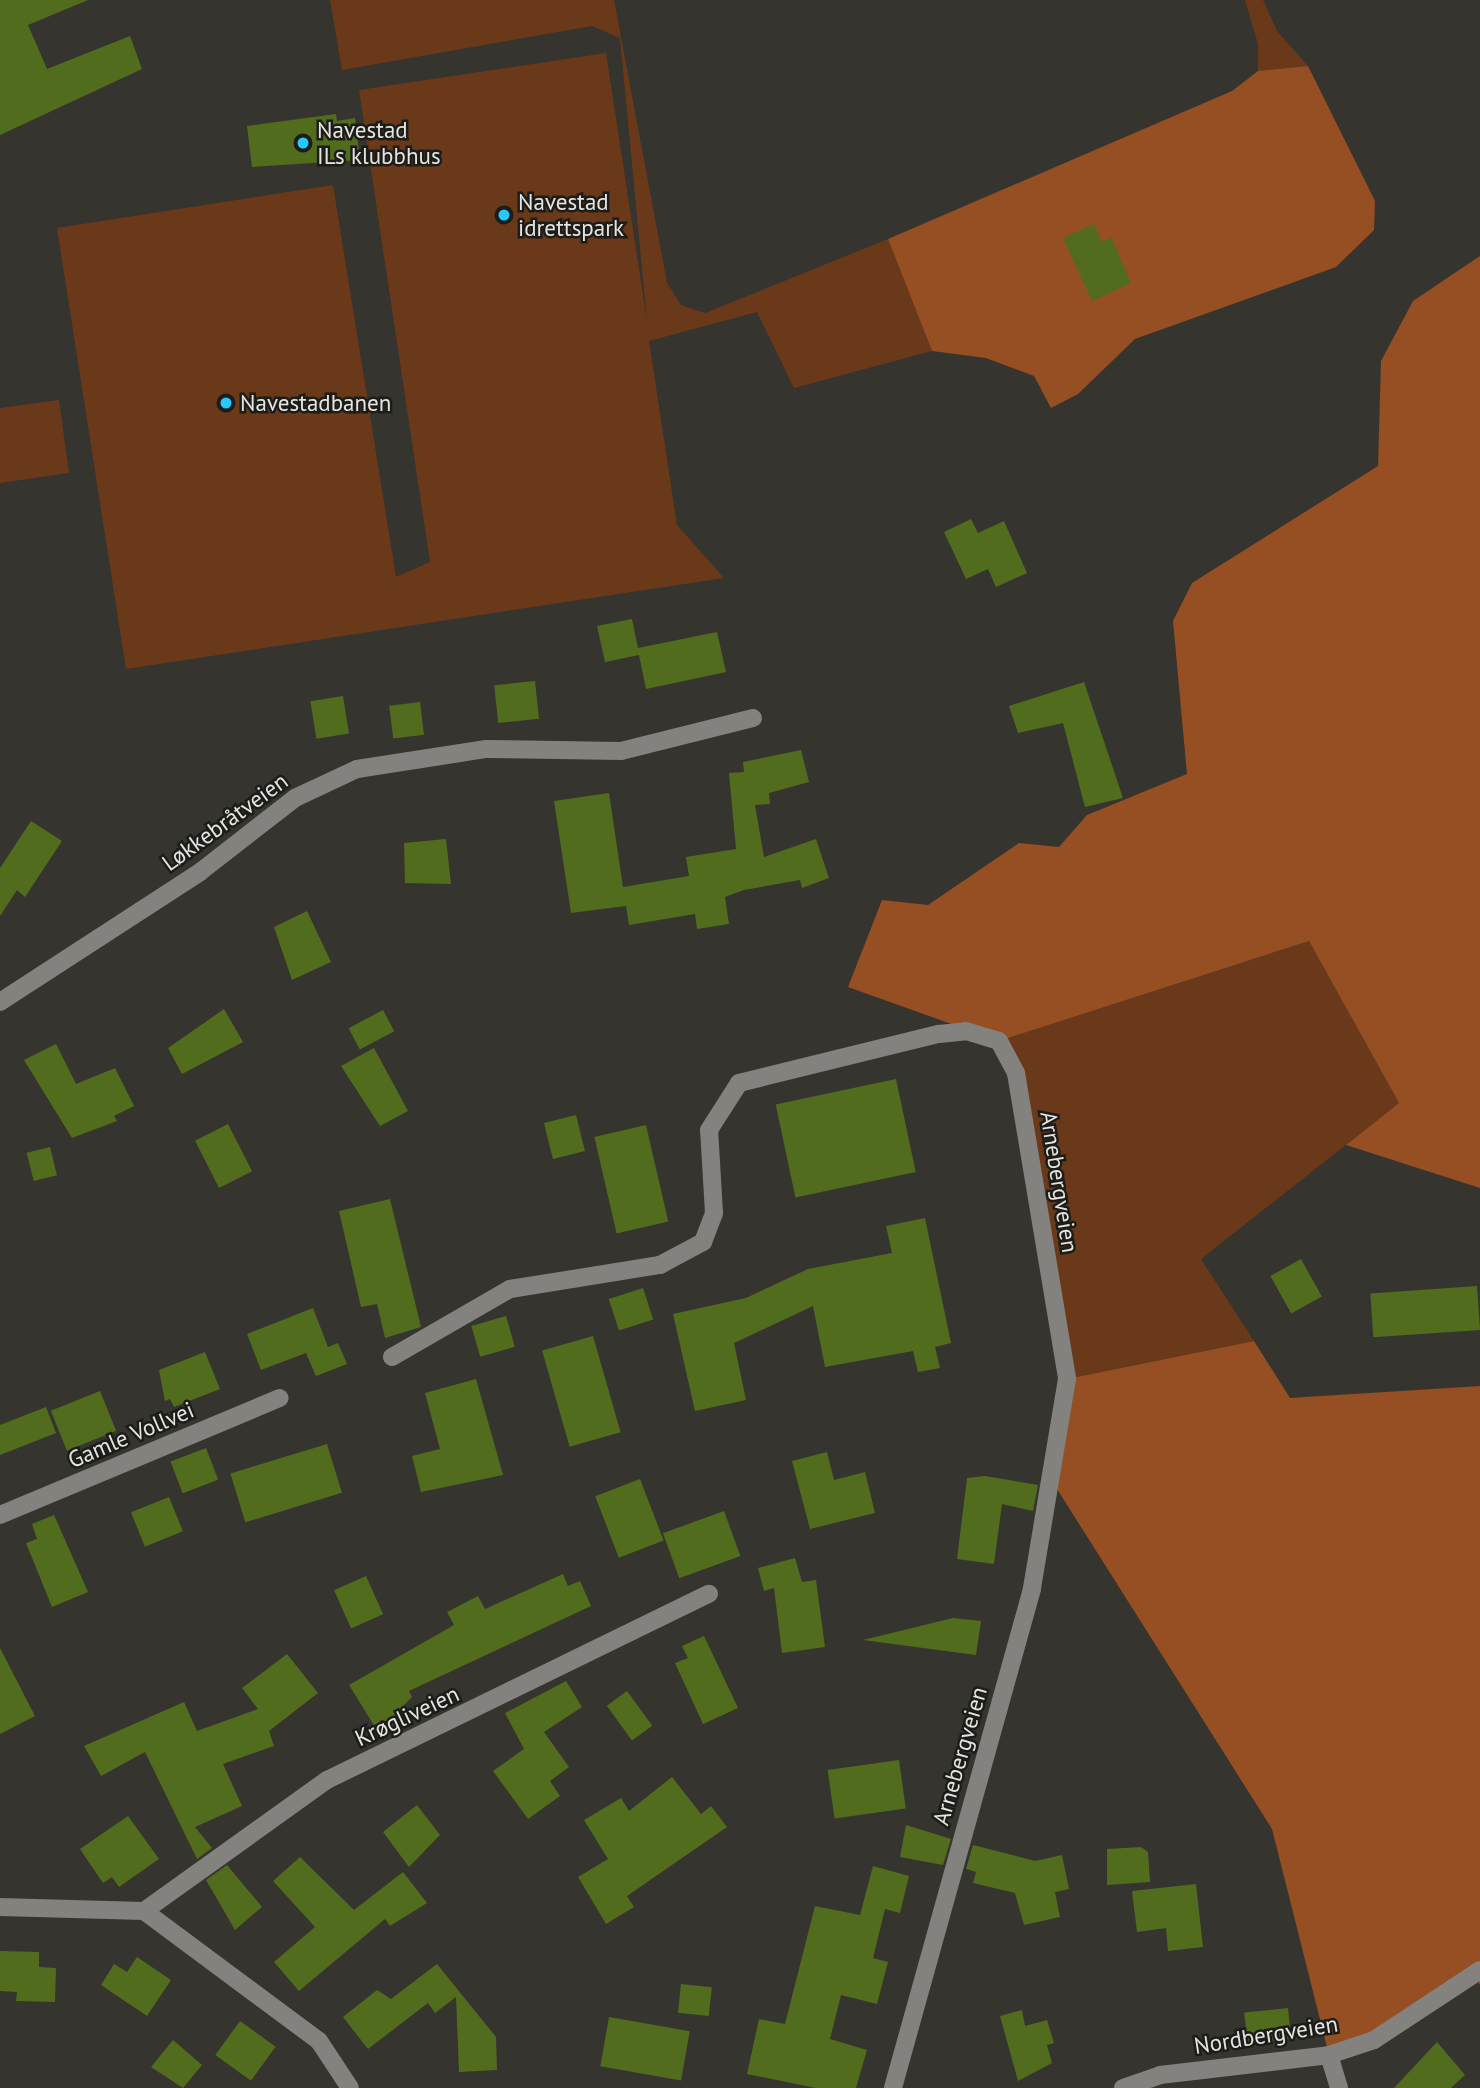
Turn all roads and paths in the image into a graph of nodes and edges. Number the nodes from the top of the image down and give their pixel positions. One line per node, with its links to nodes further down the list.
1 (753, 718): 2 (street, Løkkebråtveien)
2 (0, 1002)
3 (392, 1357): 12 (street, Arnebergveien)
4 (280, 1398): 5 (street, Gamle Vollvei)
5 (0, 1515)
6 (709, 1594): 8 (street, Krøgliveien)
7 (0, 1907): 8 (street)
8 (144, 1911): 11 (street)
9 (1480, 1970): 10 (street, Nordbergveien)
10 (1329, 2055): 13 (street, Nordbergveien); 14 (street)
11 (350, 2088)
12 (893, 2088)
13 (1123, 2088)
14 (1339, 2088)

